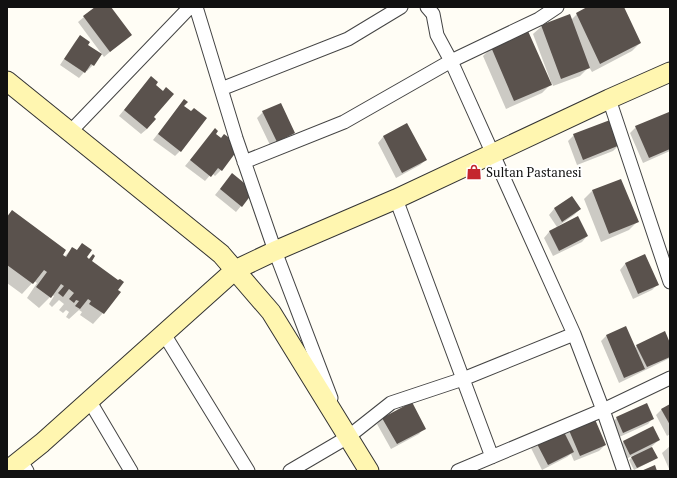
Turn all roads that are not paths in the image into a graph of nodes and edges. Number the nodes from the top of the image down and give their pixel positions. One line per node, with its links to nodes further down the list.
1 (190, 7): 11 (street)
2 (196, 7): 9 (street)
3 (401, 7): 9 (street)
4 (557, 7): 6 (street)
5 (434, 9): 6 (street)
6 (451, 61): 12 (street); 13 (street)
7 (670, 72): 10 (street)
8 (7, 81): 11 (street)
9 (221, 89): 13 (street)
10 (609, 99): 12 (street); 17 (street)
11 (70, 132): 16 (street)
12 (492, 155): 14 (street); 19 (street)
13 (244, 162): 15 (street)
14 (396, 199): 15 (street); 21 (street)
15 (275, 251): 16 (street); 24 (street)
16 (235, 270): 18 (street); 24 (street)
17 (670, 282)
18 (164, 334): 22 (street); 28 (street)
19 (574, 334): 21 (street); 23 (street)
20 (670, 378): 23 (street)
21 (463, 379): 24 (street); 25 (street)
22 (89, 400): 26 (street); 27 (street)
23 (603, 410): 25 (street); 32 (street)
24 (345, 432): 29 (street); 30 (street)
25 (492, 457): 31 (street)
26 (18, 467)
27 (132, 471)
28 (248, 471)
29 (290, 471)
30 (369, 471)
31 (458, 471)
32 (624, 471)

